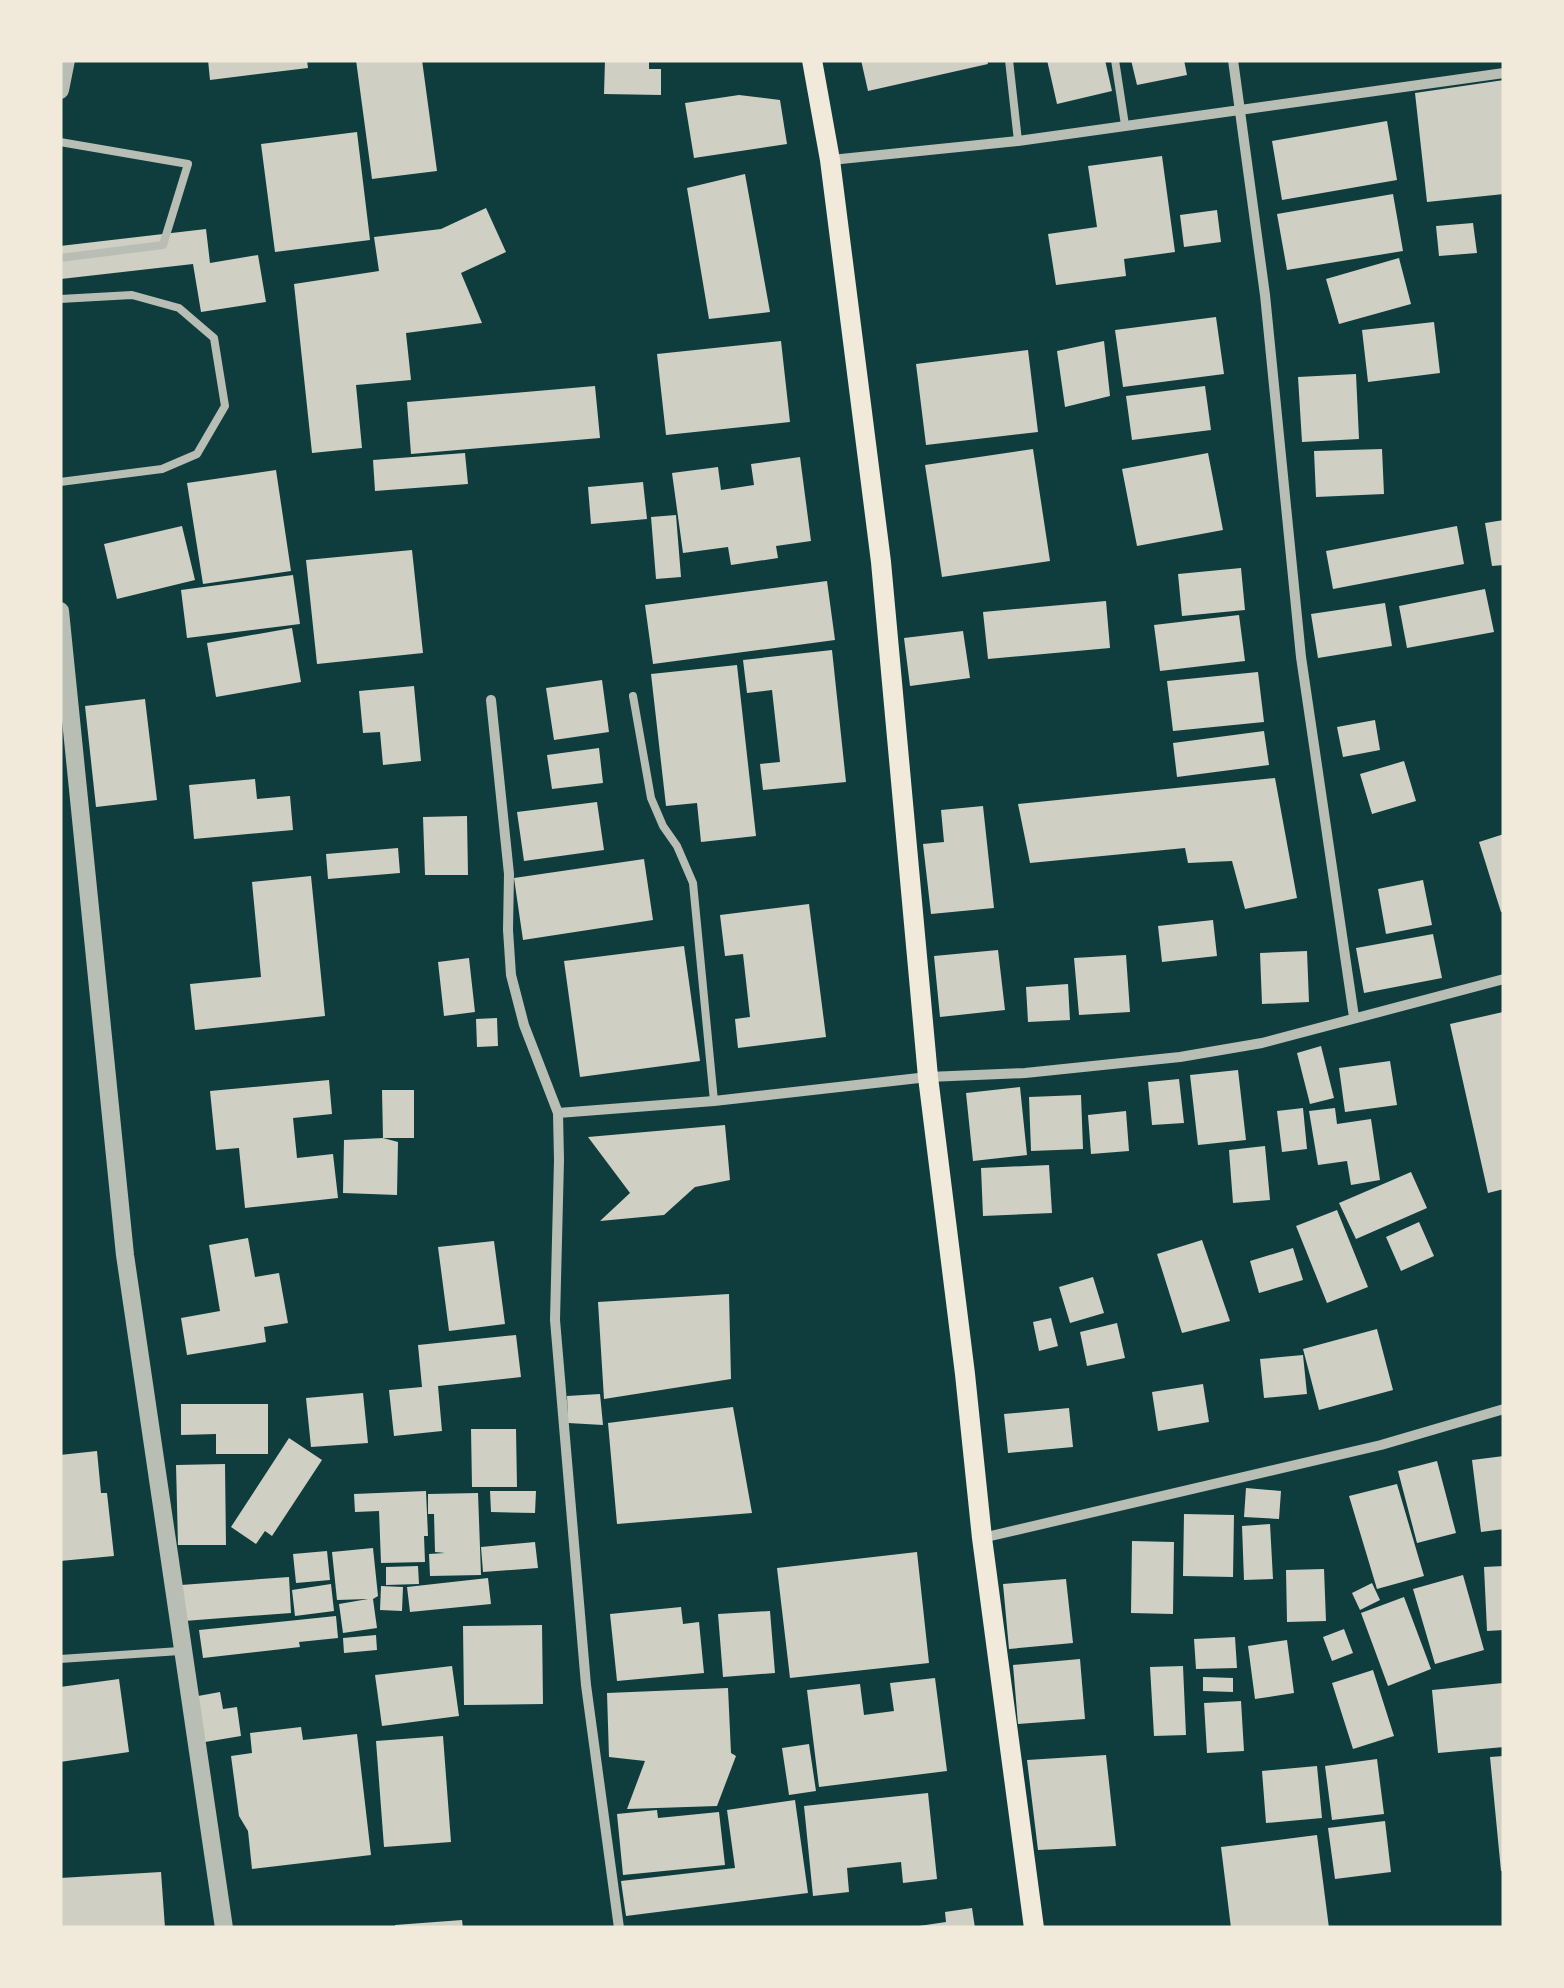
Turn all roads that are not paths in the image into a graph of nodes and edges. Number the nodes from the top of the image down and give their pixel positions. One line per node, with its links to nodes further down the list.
1 (812, 60): 12 (main road)
2 (1009, 60): 10 (lane)
3 (1115, 60): 9 (lane)
4 (1233, 60): 8 (street)
5 (64, 62): 7 (street)
6 (1504, 72): 8 (street)
7 (60, 90)
8 (1240, 108): 9 (street); 20 (street)
9 (1125, 125): 10 (street)
10 (1018, 141): 12 (street)
11 (60, 142): 13 (lane)
12 (830, 160): 21 (main road)
13 (60, 258)
14 (60, 299): 15 (lane)
15 (60, 482)
16 (60, 611): 26 (street)
17 (633, 696): 22 (lane)
18 (491, 700): 23 (street)
19 (1504, 979): 20 (street)
20 (1354, 1018): 21 (street)
21 (928, 1077): 22 (street); 25 (main road)
22 (714, 1100): 23 (street)
23 (558, 1113): 29 (street)
24 (1504, 1409): 25 (street)
25 (982, 1538): 30 (main road)
26 (184, 1650): 27 (lane); 28 (street)
27 (60, 1659)
28 (224, 1928)
29 (619, 1928)
30 (1034, 1928)

